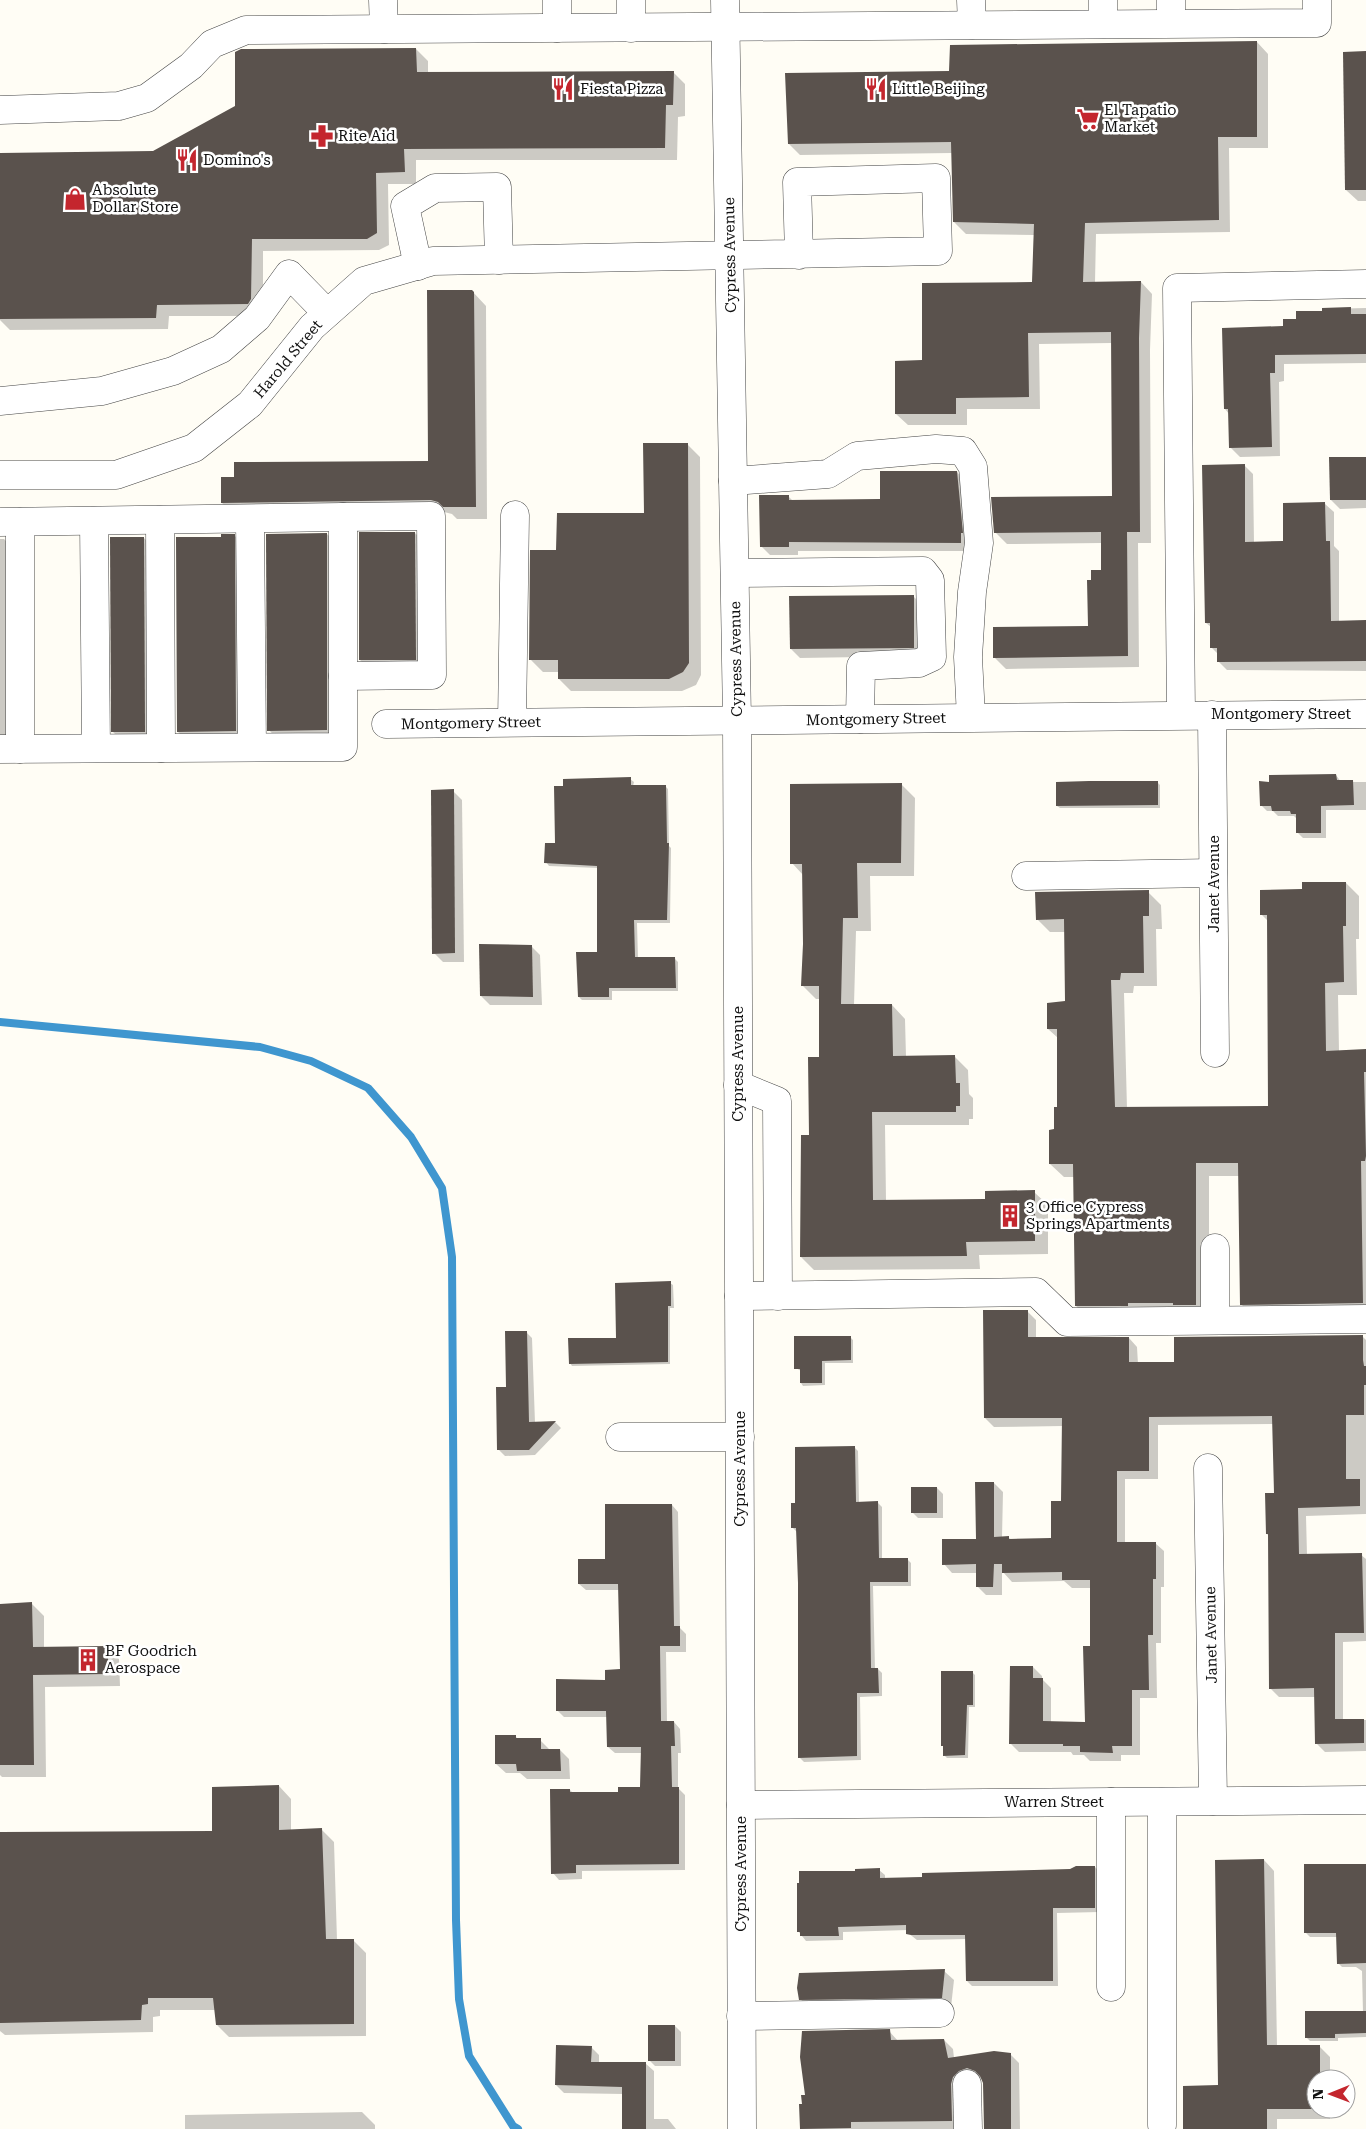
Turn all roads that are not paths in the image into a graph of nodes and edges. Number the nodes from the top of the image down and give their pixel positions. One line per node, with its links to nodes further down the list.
1 (384, 0): 12 (street)
2 (557, 0): 9 (street)
3 (631, 0): 10 (street)
4 (725, 0): 11 (street, Cypress Avenue)
5 (1317, 0): 7 (street)
6 (1103, 12): 7 (street); 8 (street)
7 (1171, 12)
8 (972, 13): 11 (street)
9 (557, 28): 10 (street); 12 (street)
10 (631, 28): 11 (street)
11 (725, 28): 15 (street, Cypress Avenue)
12 (384, 29): 13 (street)
13 (0, 110)
14 (799, 255): 14 (street, Harold Street); 15 (street, Harold Street)
15 (730, 256): 16 (street, Harold Street); 22 (street, Cypress Avenue)
16 (499, 260): 17 (street, Harold Street); 17 (street)
17 (418, 266): 19 (street, Harold Street)
18 (1366, 284): 33 (street)
19 (327, 314): 20 (street); 21 (street, Harold Street)
20 (0, 401)
21 (0, 475)
22 (733, 481): 29 (street, Cypress Avenue); 34 (street)
23 (515, 515): 37 (street)
24 (343, 517): 25 (street); 30 (street); 30 (street)
25 (250, 519): 26 (street); 39 (street)
26 (160, 520): 27 (street); 41 (street)
27 (94, 521): 28 (street); 40 (street)
28 (10, 522): 42 (street)
29 (735, 573): 35 (street); 36 (street, Cypress Avenue)
30 (343, 676): 39 (street)
31 (1212, 714): 32 (street, Montgomery Street); 33 (street, Montgomery Street); 43 (street, Janet Avenue)
32 (1366, 714)
33 (1181, 715): 34 (street, Montgomery Street)
34 (970, 717): 35 (street, Montgomery Street)
35 (860, 719): 36 (street, Montgomery Street)
36 (737, 720): 37 (street, Montgomery Street); 46 (street, Cypress Avenue)
37 (512, 722): 38 (street, Montgomery Street)
38 (386, 724)
39 (252, 747): 41 (street)
40 (96, 748): 41 (street); 42 (street)
41 (161, 748)
42 (10, 749)
43 (1214, 873): 44 (street); 45 (street, Janet Avenue)
44 (1026, 876)
45 (1215, 1053)
46 (738, 1085): 48 (street, Cypress Avenue); 49 (street)
47 (1215, 1248): 51 (street)
48 (739, 1296): 49 (street); 53 (street, Cypress Avenue)
49 (778, 1296): 51 (street)
50 (1366, 1319): 51 (street)
51 (1215, 1320)
52 (620, 1437): 53 (street)
53 (740, 1437): 59 (street, Cypress Avenue)
54 (1208, 1468): 56 (street, Janet Avenue)
55 (1366, 1800): 56 (street, Warren Street)
56 (1213, 1801): 58 (street, Warren Street)
57 (1111, 1802): 58 (street, Warren Street); 59 (street, Warren Street); 60 (street)
58 (1162, 1802): 64 (street)
59 (741, 1805): 62 (street, Cypress Avenue)
60 (1111, 1987)
61 (940, 2013): 62 (street)
62 (741, 2016): 65 (street, Cypress Avenue)
63 (967, 2084): 66 (street)
64 (1162, 2125)
65 (742, 2129)
66 (968, 2129)

